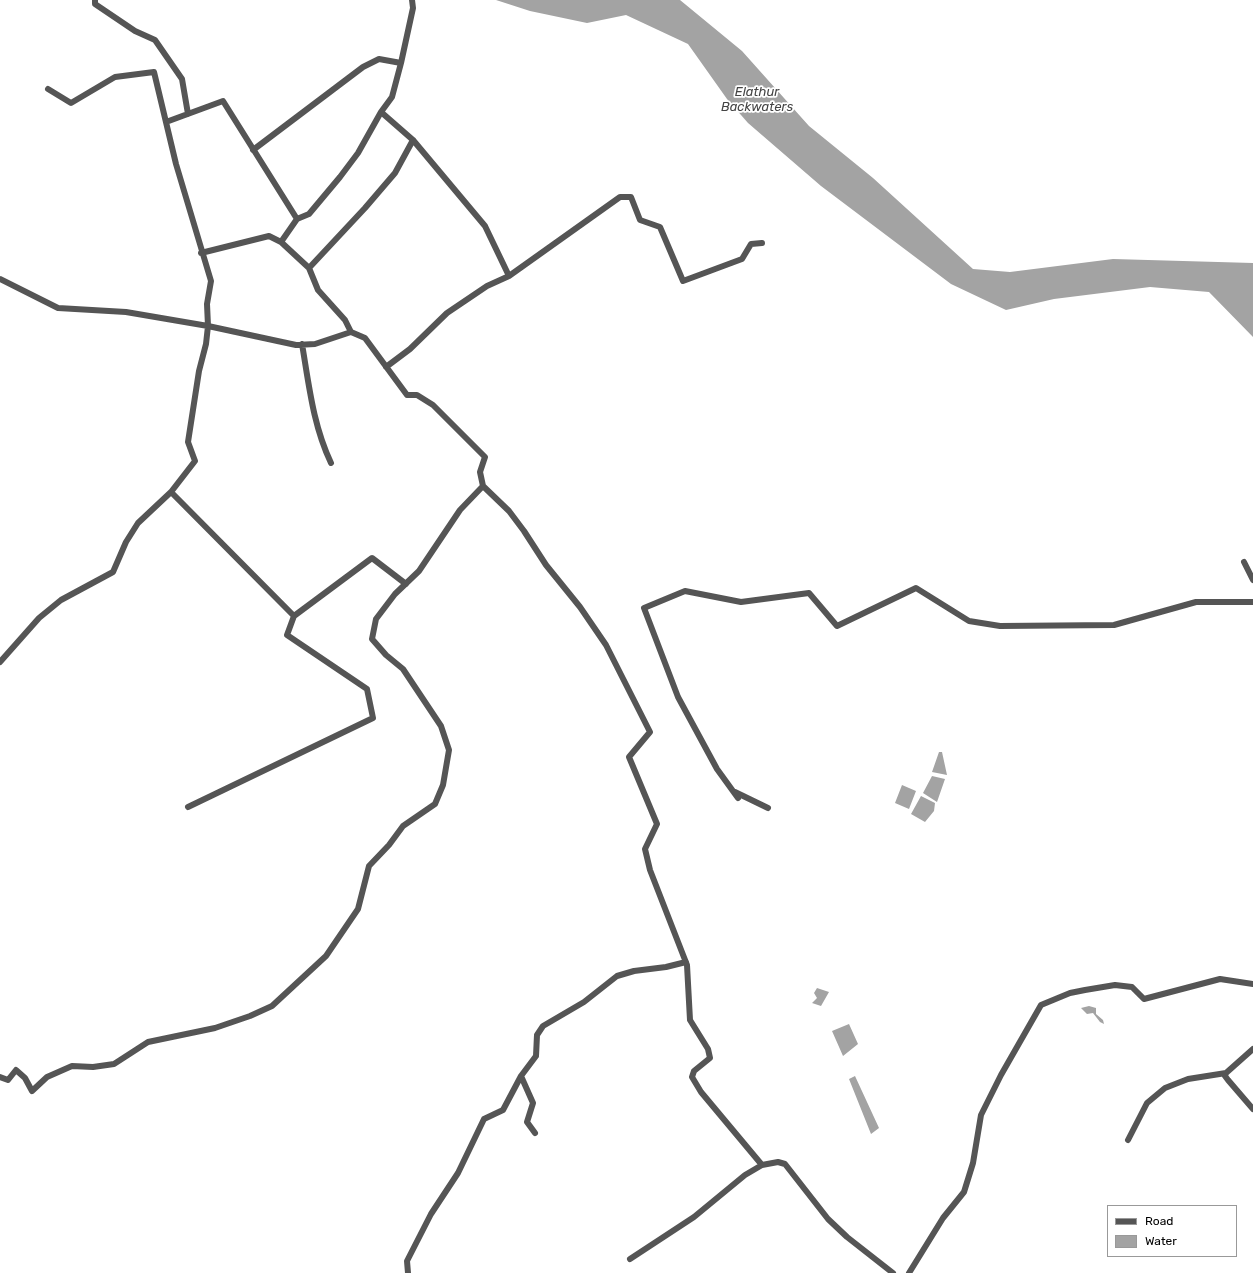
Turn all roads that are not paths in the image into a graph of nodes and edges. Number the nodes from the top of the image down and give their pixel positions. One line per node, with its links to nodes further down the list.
1 (95, 0): 6 (street)
2 (412, 0): 3 (street)
3 (401, 63): 5 (street); 9 (street)
4 (48, 89): 7 (street)
5 (381, 112): 8 (street); 10 (street)
6 (188, 114): 7 (street); 9 (street)
7 (166, 122): 13 (street)
8 (413, 140): 14 (street); 15 (street)
9 (253, 150): 10 (street)
10 (297, 219): 11 (street)
11 (281, 242): 13 (street); 14 (street)
12 (762, 243): 15 (street)
13 (202, 253): 17 (street)
14 (308, 268): 18 (street)
15 (509, 276): 20 (street)
16 (0, 279): 17 (street)
17 (208, 326): 19 (street); 23 (street)
18 (351, 332): 19 (street); 20 (street)
19 (302, 344): 21 (street)
20 (386, 367): 22 (street)
21 (331, 463)
22 (483, 486): 26 (street); 34 (street)
23 (170, 492): 28 (street); 29 (street)
24 (1244, 562): 25 (street)
25 (1253, 580)
26 (406, 584): 28 (street); 39 (street)
27 (1253, 602): 30 (street)
28 (294, 616): 32 (street)
29 (0, 662)
30 (733, 792): 31 (street); 33 (street)
31 (738, 798)
32 (188, 807)
33 (768, 808)
34 (686, 962): 38 (street); 43 (street)
35 (1253, 984): 47 (street)
36 (1253, 1049): 37 (street)
37 (1226, 1073): 40 (street); 42 (street)
38 (521, 1076): 41 (street); 45 (street)
39 (0, 1077)
40 (1253, 1109)
41 (535, 1133)
42 (1128, 1140)
43 (762, 1165): 44 (street); 46 (street)
44 (630, 1259)
45 (408, 1273)
46 (893, 1273)
47 (909, 1273)

